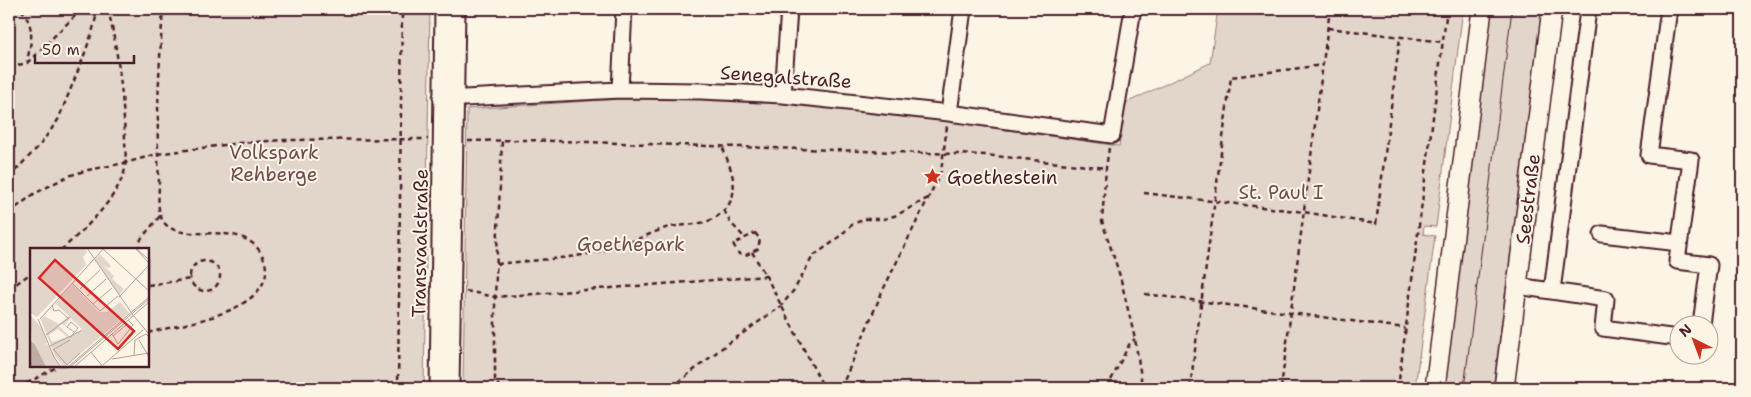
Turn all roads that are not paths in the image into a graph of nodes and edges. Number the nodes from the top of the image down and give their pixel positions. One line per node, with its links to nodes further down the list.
1 (443, 9): 13 (street, Transvaalstraße)
2 (457, 9): 13 (street, Transvaalstraße)
3 (624, 9): 11 (street)
4 (789, 9): 12 (street)
5 (963, 9): 14 (street)
6 (1133, 9): 14 (street, Senegalstraße)
7 (1482, 9): 23 (main road)
8 (1552, 9): 17 (main road, Seestraße)
9 (1669, 9): 16 (street)
10 (1588, 10): 18 (street)
11 (620, 90): 12 (street, Senegalstraße); 13 (street, Senegalstraße)
12 (783, 95): 14 (street, Senegalstraße)
13 (448, 97): 21 (street, Transvaalstraße); 22 (street, Transvaalstraße)
14 (949, 116)
15 (1602, 234): 16 (street)
16 (1680, 243): 19 (street)
17 (1517, 286): 18 (street); 24 (main road, Seestraße)
18 (1552, 290): 20 (street)
19 (1702, 314)
20 (1668, 337)
21 (438, 388)
22 (451, 388)
23 (1435, 388)
24 (1504, 388)

